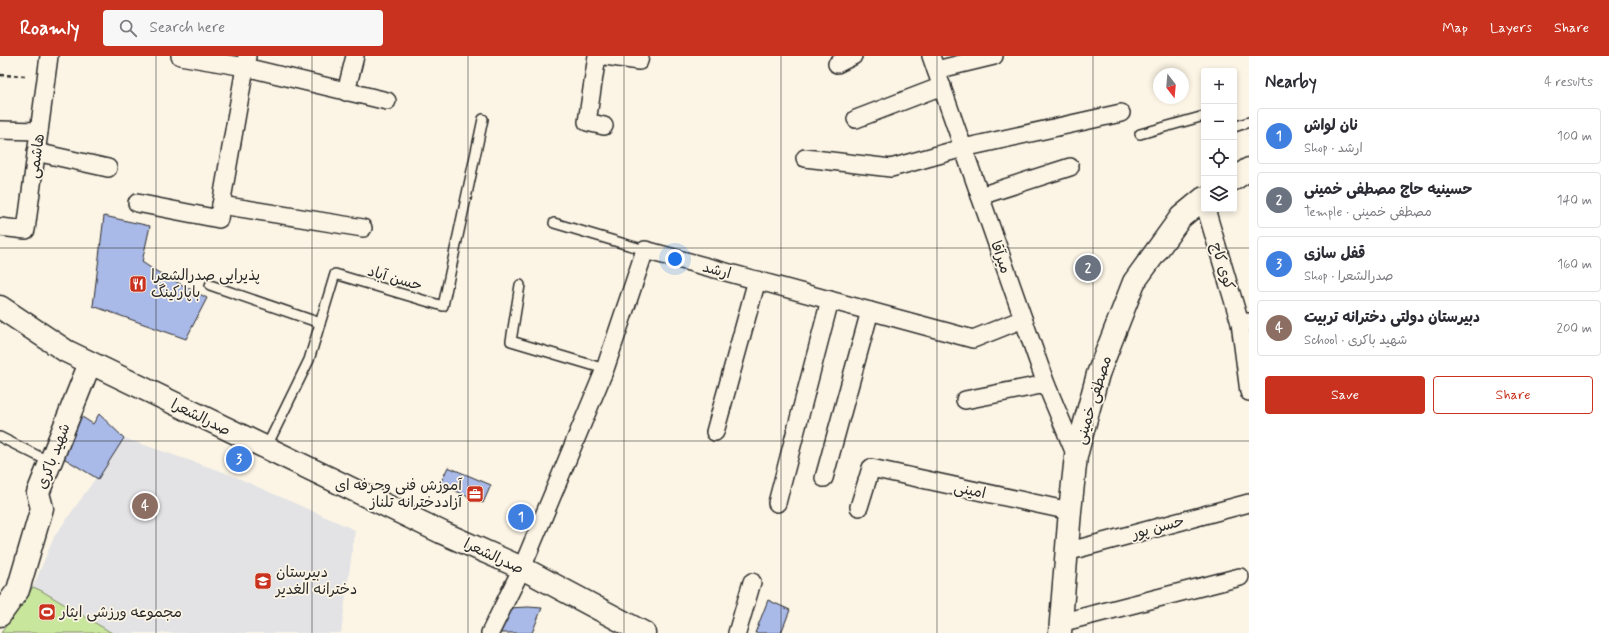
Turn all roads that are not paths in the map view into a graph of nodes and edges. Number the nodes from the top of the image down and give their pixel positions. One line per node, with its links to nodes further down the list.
1 (49, 56): 23 (street, هاشمی)
2 (180, 56): 9 (street)
3 (355, 56): 13 (street)
4 (597, 56): 20 (street)
5 (606, 56): 6 (street)
6 (640, 56)
7 (853, 56): 11 (street)
8 (994, 56): 10 (street)
9 (246, 61): 13 (street); 35 (street)
10 (933, 63): 12 (street, میرآقا)
11 (837, 64)
12 (942, 86): 18 (street); 25 (street, میرآقا)
13 (346, 92): 14 (street)
14 (388, 101)
15 (1121, 114): 25 (street)
16 (1201, 117): 24 (lane)
17 (484, 119): 49 (lane, حسن آباد)
18 (856, 119)
19 (1249, 122): 21 (lane)
20 (604, 126)
21 (1237, 126)
22 (0, 130): 23 (street)
23 (39, 131): 26 (street, هاشمی)
24 (1140, 134)
25 (963, 148): 27 (street); 32 (street, میرآقا)
26 (36, 152): 29 (street); 38 (street, هاشمی)
27 (805, 158)
28 (1070, 167): 32 (street)
29 (108, 168)
30 (1249, 169): 31 (main road)
31 (1237, 177)
32 (980, 196): 47 (street, میرآقا)
33 (136, 203): 35 (street)
34 (1201, 204): 58 (main road, مصطفی خمینی)
35 (221, 205): 39 (street)
36 (1207, 212): 48 (street, کوی کاج)
37 (554, 223): 40 (lane)
38 (0, 227)
39 (363, 228)
40 (645, 250): 41 (street, ارشد); 51 (street)
41 (757, 280): 44 (street, ارشد); 55 (street)
42 (210, 285): 49 (lane)
43 (520, 285): 51 (lane)
44 (830, 300): 46 (street, ارشد); 61 (street)
45 (0, 307): 50 (main road, صدرالشعرا)
46 (870, 311): 47 (street, ارشد); 60 (street)
47 (1023, 318): 52 (street, میرآقا)
48 (1244, 322): 53 (street, کوی کاج)
49 (320, 324): 57 (lane, حسن آباد)
50 (90, 363): 57 (main road, صدرالشعرا); 59 (main road, شهید باکری)
51 (605, 369): 66 (street)
52 (1046, 384): 54 (street); 58 (street, میرآقا)
53 (1249, 392)
54 (965, 400)
55 (715, 432)
56 (0, 437): 59 (lane)
57 (266, 448): 66 (main road, صدرالشعرا)
58 (1076, 456): 64 (main road, مصطفی خمینی)
59 (50, 462): 69 (main road, شهید باکری)
60 (824, 478)
61 (777, 503)
62 (1249, 503): 65 (street, حسن پور)
63 (859, 507): 64 (street, امینی)
64 (1070, 511): 65 (main road, مصطفی خمینی)
65 (1066, 552): 70 (main road, مصطفی خمینی)
66 (522, 568): 71 (street); 72 (main road, صدرالشعرا)
67 (1240, 577): 70 (street)
68 (752, 582): 73 (street)
69 (0, 615)
70 (1060, 628)
71 (490, 633)
72 (642, 633)
73 (737, 633)

